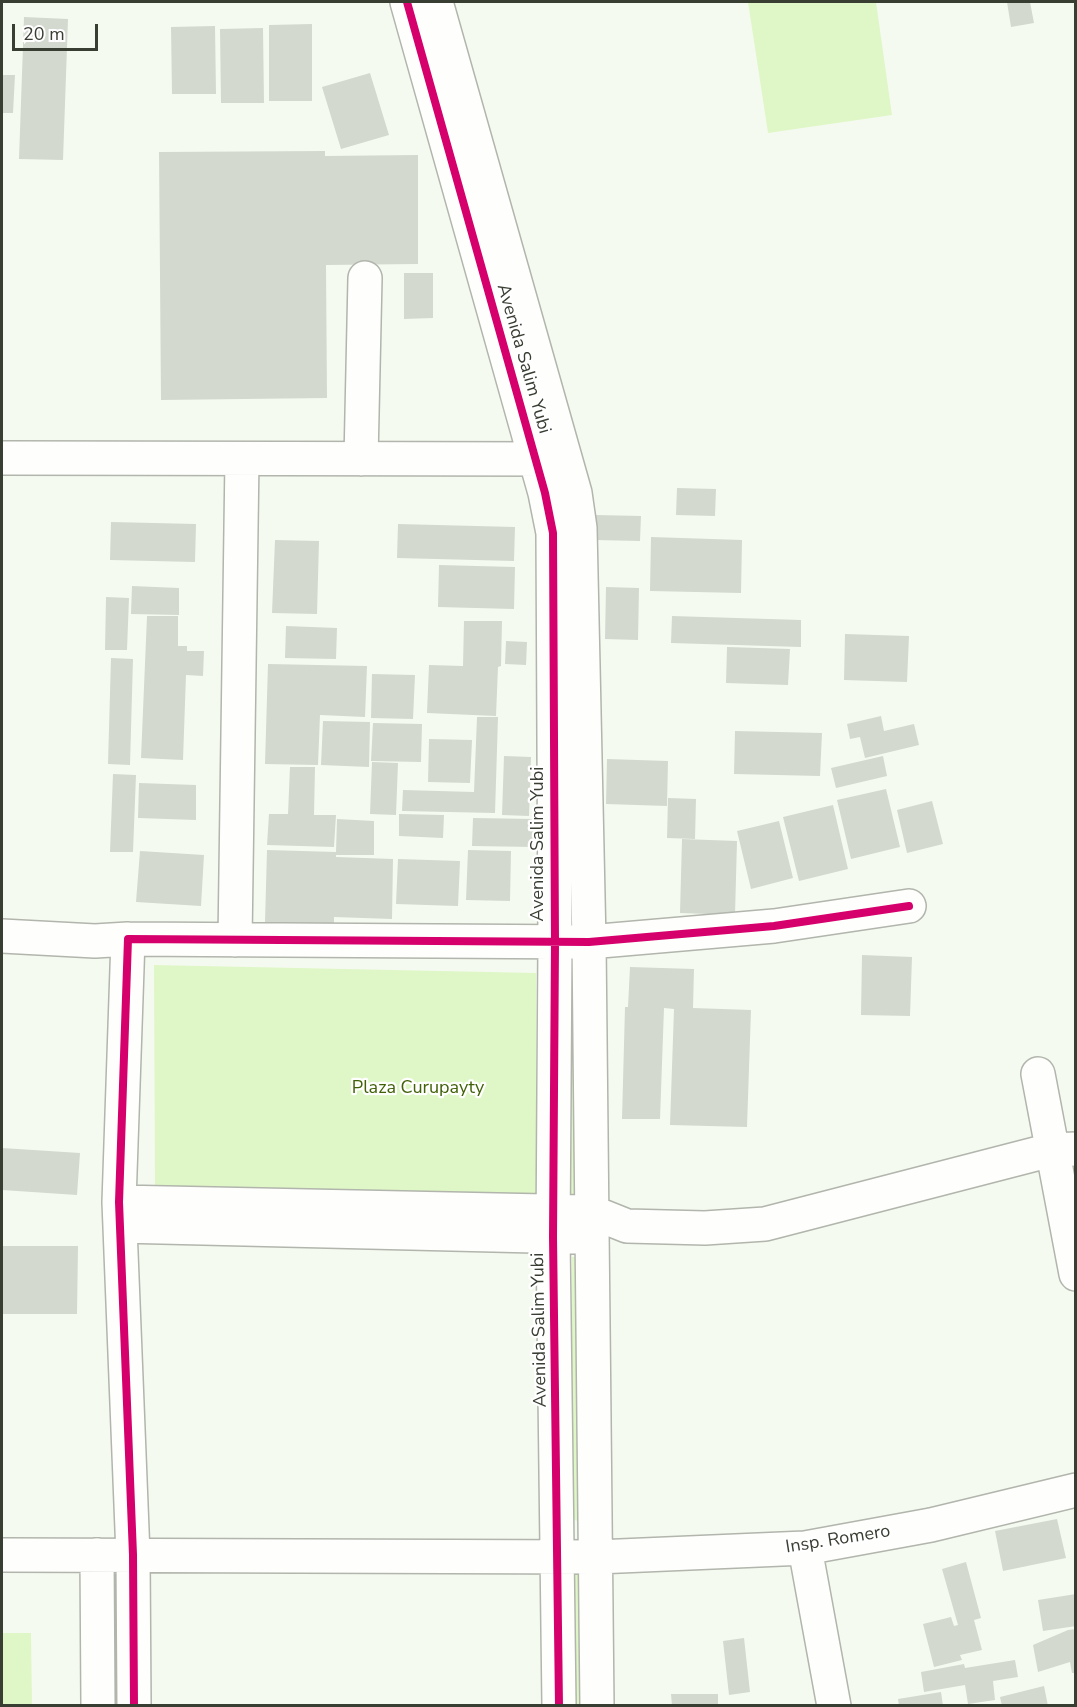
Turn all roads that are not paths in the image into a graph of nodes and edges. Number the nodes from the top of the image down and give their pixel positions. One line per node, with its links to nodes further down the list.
1 (407, 2): 7 (street, Avenida Salim Yubi)
2 (436, 2): 7 (street, Avenida Salim Yubi)
3 (365, 278): 6 (street)
4 (2, 458): 5 (street)
5 (242, 459): 6 (street); 11 (street)
6 (361, 459): 7 (street)
7 (551, 459): 12 (street, Avenida Salim Yubi); 13 (street, Avenida Salim Yubi)
8 (909, 906): 12 (street)
9 (2, 936): 10 (street)
10 (128, 939): 11 (street); 16 (street)
11 (235, 940): 13 (street)
12 (589, 942): 13 (street); 18 (street, Avenida Salim Yubi)
13 (555, 943): 17 (street, Avenida Salim Yubi)
14 (1038, 1074): 15 (street)
15 (1063, 1150): 18 (street); 19 (street)
16 (119, 1214): 17 (street); 24 (street)
17 (553, 1224): 18 (street); 25 (street, Avenida Salim Yubi)
18 (592, 1225): 26 (street, Avenida Salim Yubi)
19 (1076, 1274)
20 (1076, 1490): 21 (street, Insp. Romero)
21 (805, 1548): 26 (street, Insp. Romero); 31 (street)
22 (2, 1555): 23 (street, Insp. Romero)
23 (97, 1555): 24 (street, Insp. Romero); 27 (street)
24 (133, 1555): 25 (street, Insp. Romero); 28 (street)
25 (558, 1556): 26 (street, Insp. Romero); 29 (street, Avenida Salim Yubi)
26 (597, 1557): 30 (street, Avenida Salim Yubi)
27 (98, 1706)
28 (134, 1706)
29 (559, 1706)
30 (597, 1706)
31 (834, 1706)

